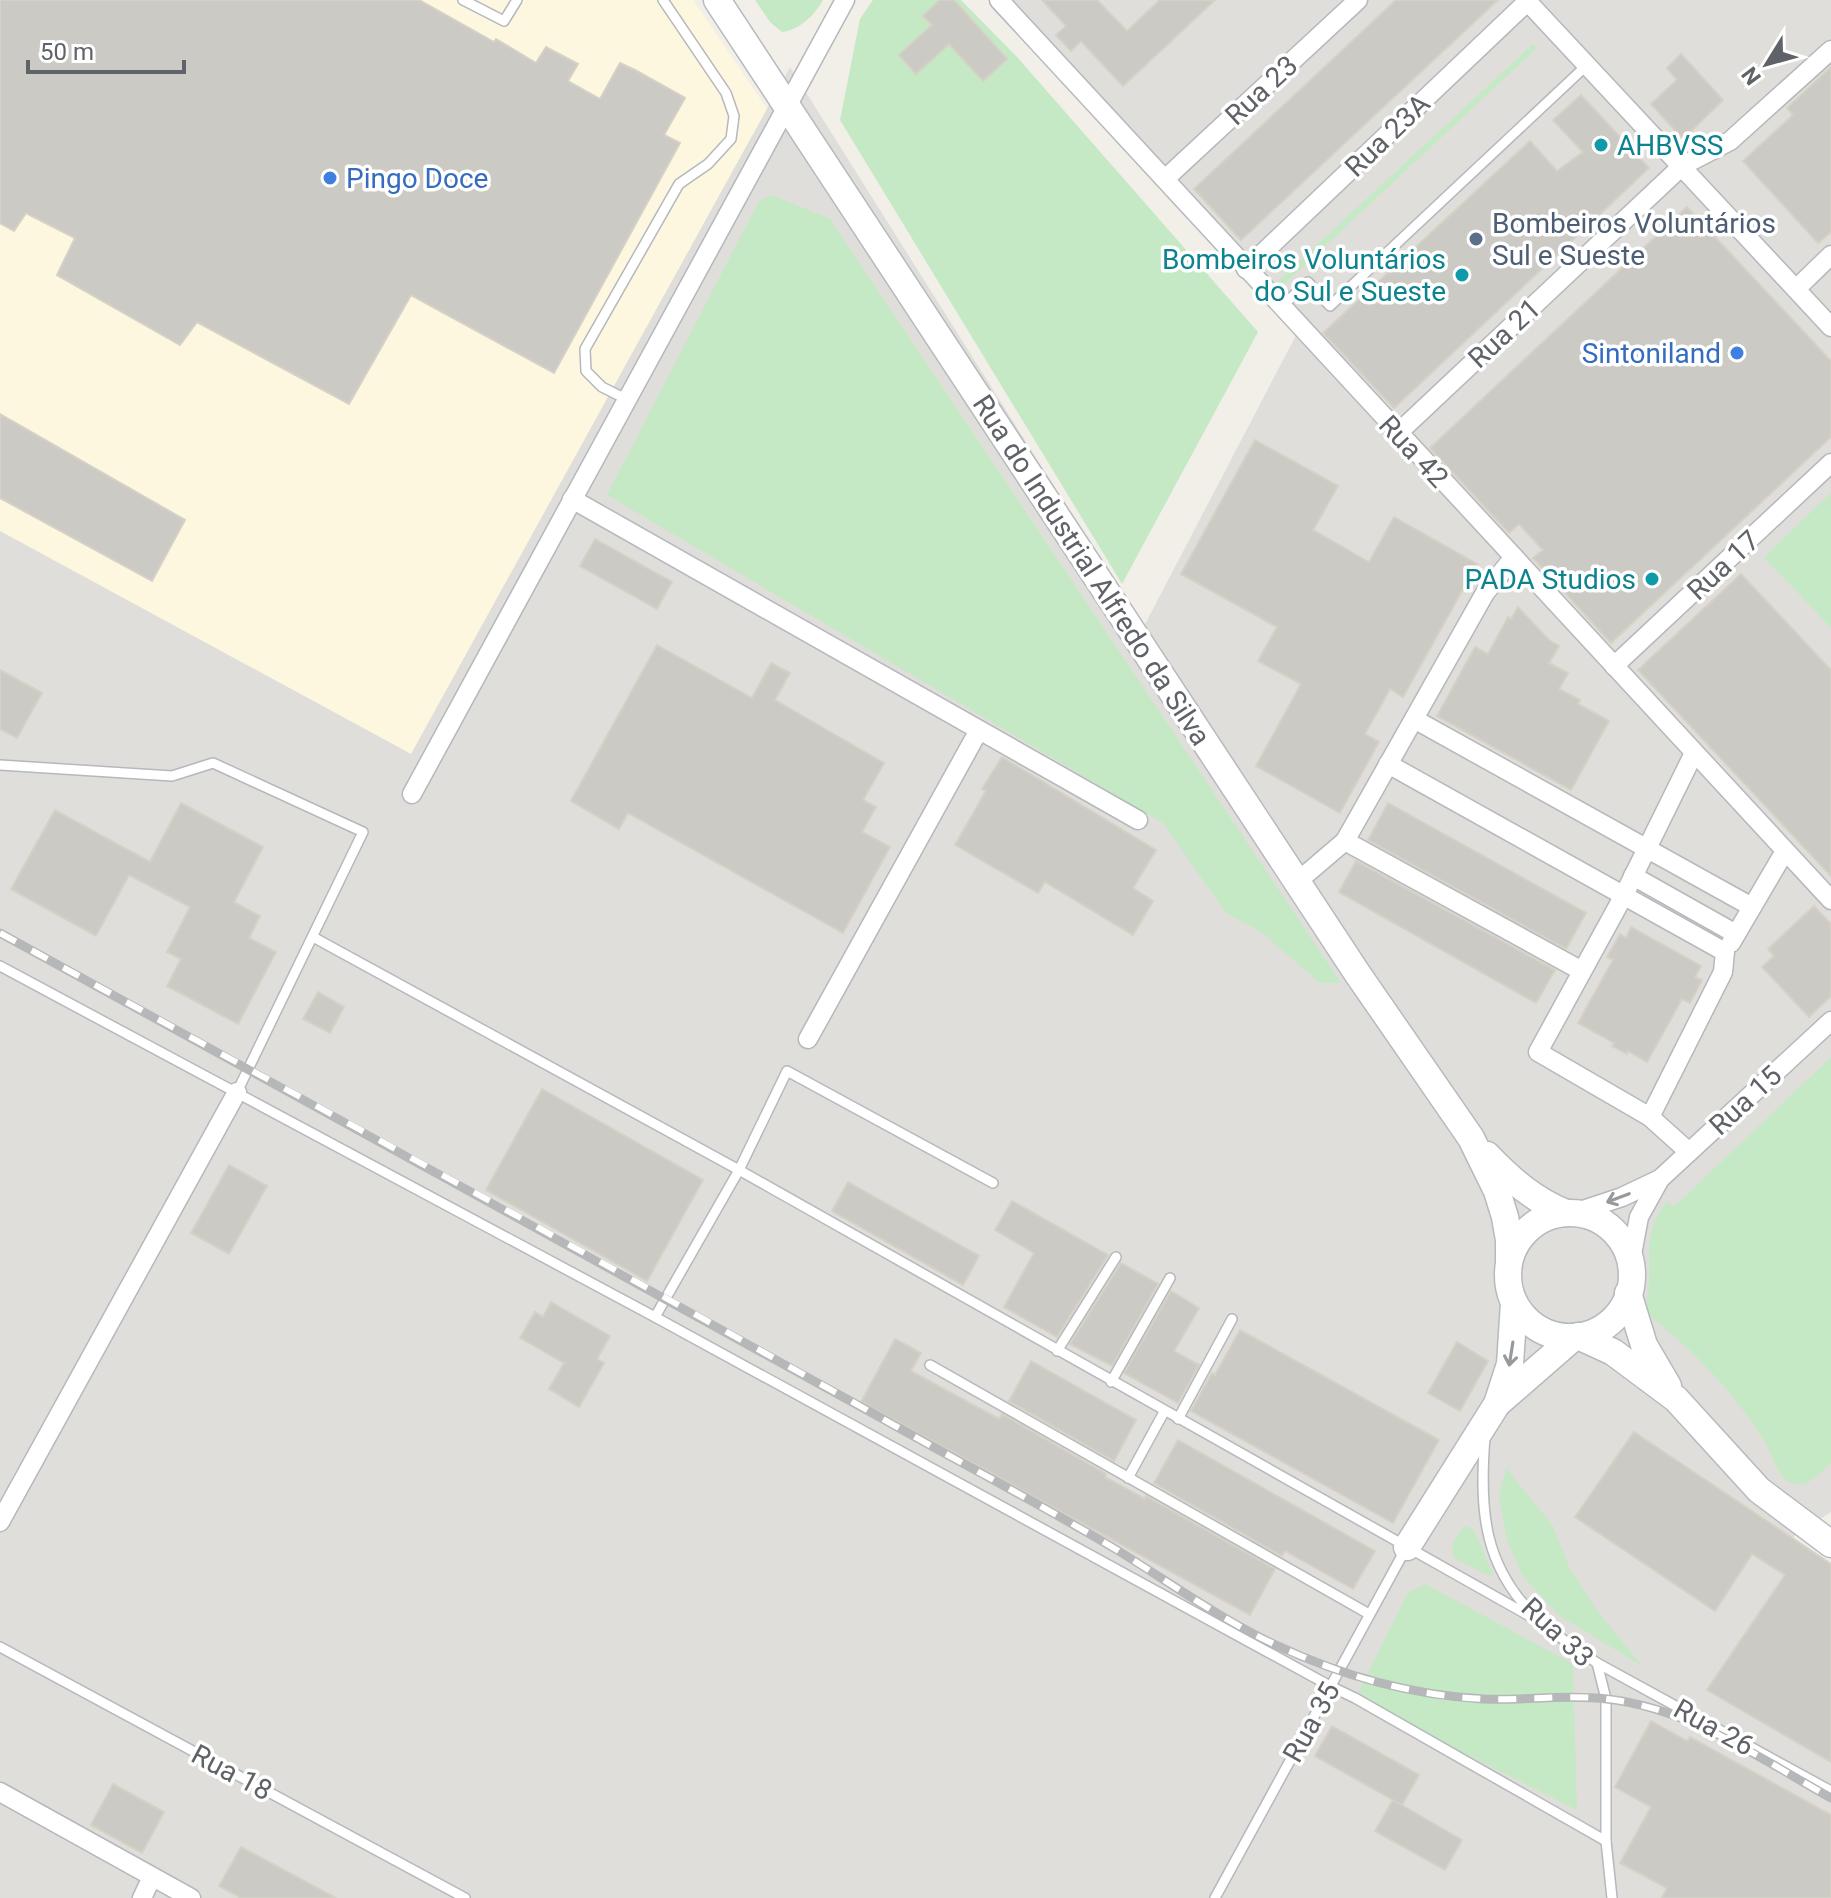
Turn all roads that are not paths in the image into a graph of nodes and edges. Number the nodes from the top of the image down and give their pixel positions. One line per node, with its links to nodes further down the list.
1 (463, 0): 2 (lane)
2 (517, 0)
3 (663, 0): 19 (lane)
4 (717, 0): 11 (street, Rua do Industrial Alfredo da Silva)
5 (845, 0): 11 (street)
6 (999, 0): 13 (street, Rua 42)
7 (1358, 0): 13 (street, Rua 23)
8 (1527, 1): 10 (street); 15 (street, Rua 23A)
9 (1831, 50): 12 (street, Rua 21)
10 (1587, 65): 12 (street); 17 (lane)
11 (786, 105): 19 (street); 36 (street, Rua do Industrial Alfredo da Silva)
12 (1682, 166): 16 (street); 20 (street, Rua 21)
13 (1165, 179): 15 (street, Rua 42)
14 (1831, 255): 16 (street)
15 (1246, 269): 17 (street, Rua 42)
16 (1796, 289): 18 (street)
17 (1281, 307): 20 (street, Rua 42)
18 (1831, 327)
19 (626, 399): 22 (street)
20 (1398, 433): 23 (street, Rua 42)
21 (1831, 463): 24 (street, Rua 17)
22 (572, 499): 26 (street); 30 (street)
23 (1514, 557): 24 (street, Rua 42); 25 (street)
24 (1614, 666): 27 (street, Rua 42)
25 (1414, 719): 28 (street); 33 (street)
26 (979, 730): 31 (street); 46 (street)
27 (1694, 753): 33 (street); 34 (street, Rua 42)
28 (1388, 764): 32 (street); 37 (street)
29 (0, 765): 41 (lane)
30 (412, 794)
31 (1138, 820)
32 (1345, 841): 36 (street); 44 (street)
33 (1647, 849): 35 (street); 39 (street)
34 (1785, 851): 38 (street, Rua 42); 39 (street)
35 (1633, 876): 37 (street); 40 (street)
36 (1297, 882): 49 (street, Rua do Industrial Alfredo da Silva)
37 (1624, 895): 42 (street); 44 (street)
38 (1831, 900)
39 (1752, 907): 40 (street)
40 (1736, 934): 42 (street)
41 (313, 937): 47 (lane); 51 (lane)
42 (1725, 952): 48 (street)
43 (0, 966): 47 (lane)
44 (1582, 971): 48 (street)
45 (1831, 1021): 50 (street, Rua 15)
46 (808, 1039)
47 (237, 1092): 61 (lane); 72 (street)
48 (1650, 1117): 50 (street)
49 (1471, 1138): 54 (street, Rua do Industrial Alfredo da Silva); 56 (street, Rua do Industrial Alfredo da Silva)
50 (1689, 1152): 52 (street, Rua 15)
51 (739, 1170): 53 (lane); 61 (lane); 64 (lane)
52 (1660, 1179): 54 (street, Rua 15, one-way to 54); 57 (street, Rua 15)
53 (993, 1183)
54 (1570, 1213): 56 (street); 57 (street)
55 (1116, 1257): 64 (lane)
56 (1509, 1260): 60 (street)
57 (1630, 1265): 59 (street)
58 (1170, 1278): 66 (lane)
59 (1628, 1293): 63 (street); 67 (street)
60 (1514, 1303): 63 (street); 69 (street, one-way to 69)
61 (655, 1317): 79 (lane)
62 (1232, 1319): 70 (lane)
63 (1576, 1337): 67 (street); 69 (street)
64 (1057, 1351): 66 (lane)
65 (930, 1365): 71 (lane)
66 (1111, 1382): 68 (lane)
67 (1676, 1399): 73 (street)
68 (1164, 1412): 70 (lane); 71 (lane)
69 (1492, 1413): 74 (street); 76 (lane, Rua 33)
70 (1178, 1419): 74 (lane)
71 (1128, 1478): 75 (lane)
72 (0, 1522)
73 (1829, 1540)
74 (1407, 1547): 75 (lane, Rua 35); 76 (lane)
75 (1369, 1614): 79 (lane, Rua 35)
76 (1542, 1623): 78 (lane, Rua 33)
77 (0, 1647): 86 (lane, Rua 18)
78 (1597, 1663): 80 (lane, Rua 26); 82 (lane, Rua 33)
79 (1330, 1686): 82 (lane); 87 (lane, Rua 35)
80 (1831, 1791)
81 (0, 1792): 83 (street)
82 (1606, 1841): 88 (lane, Rua 33)
83 (152, 1877): 84 (street); 85 (street)
84 (142, 1898)
85 (191, 1898)
86 (465, 1898)
87 (1215, 1898)
88 (1612, 1898)

